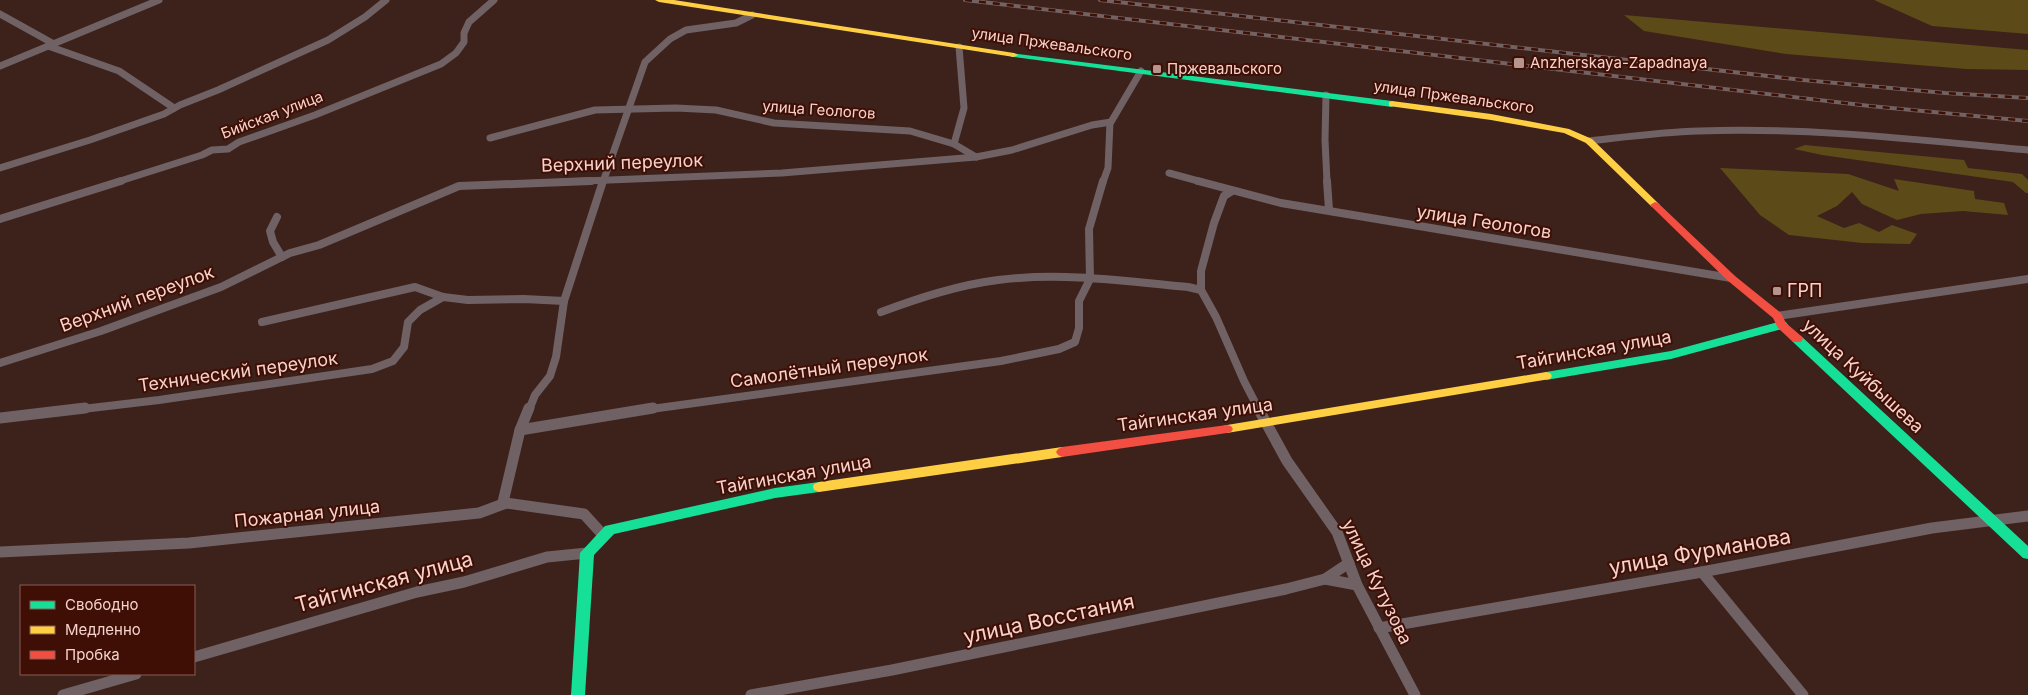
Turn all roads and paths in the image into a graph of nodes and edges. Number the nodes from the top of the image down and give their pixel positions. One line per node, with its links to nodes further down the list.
1 (159, 0): 7 (street)
2 (386, 0): 12 (street)
3 (494, 0): 26 (street, Бийская улица)
4 (659, 0): 6 (street, улица Пржевальского)
5 (0, 14): 7 (street)
6 (752, 14): 8 (street, улица Пржевальского); 13 (street)
7 (51, 45): 9 (street); 12 (street)
8 (959, 47): 10 (street, улица Пржевальского); 17 (street)
9 (0, 66)
10 (1141, 71): 11 (street, улица Пржевальского); 14 (street, Самолётный переулок)
11 (1326, 95): 16 (street, улица Пржевальского); 24 (street)
12 (174, 108): 20 (street)
13 (626, 110): 15 (street, улица Геологов); 17 (street, улица Геологов); 22 (street)
14 (1110, 122): 19 (street); 29 (street, Самолётный переулок)
15 (490, 138)
16 (1589, 141): 18 (street); 28 (street, улица Куйбышева)
17 (954, 144): 19 (street, улица Геологов)
18 (2028, 150)
19 (976, 157): 22 (street, Верхний переулок)
20 (0, 168)
21 (1169, 173): 23 (street, улица Геологов)
22 (603, 180): 27 (street, Верхний переулок); 33 (street)
23 (1232, 191): 24 (street, улица Геологов); 31 (street)
24 (1328, 210): 28 (street, улица Геологов)
25 (277, 217): 27 (street)
26 (0, 220)
27 (282, 257): 37 (street, Верхний переулок)
28 (1731, 278): 35 (street, улица Куйбышева)
29 (1090, 279): 31 (street); 34 (street); 40 (street, Самолётный переулок)
30 (2028, 280): 35 (street, Тайгинская улица)
31 (1200, 290): 39 (street, улица Кутузова)
32 (443, 296): 33 (street); 36 (street); 38 (street, Технический переулок)
33 (564, 301): 40 (street)
34 (881, 312)
35 (1780, 320): 39 (street, Тайгинская улица); 43 (street, улица Куйбышева)
36 (262, 322)
37 (0, 363)
38 (0, 418)
39 (1266, 423): 44 (street, Тайгинская улица); 48 (street, улица Кутузова)
40 (520, 430): 41 (street)
41 (506, 503): 44 (street, Пожарная улица); 45 (street, Пожарная улица)
42 (2028, 516): 43 (street, улица Фурманова)
43 (1991, 520): 47 (street, улица Куйбышева); 49 (street, улица Фурманова)
44 (607, 533): 46 (street)
45 (0, 552)
46 (587, 554): 53 (street, Тайгинская улица); 56 (street)
47 (2028, 554)
48 (1349, 563): 50 (street, улица Восстания); 51 (street, улица Кутузова)
49 (1702, 572): 52 (street, улица Фурманова); 59 (street)
50 (1325, 579): 51 (street); 57 (street, улица Восстания)
51 (1357, 584): 52 (street, улица Кутузова)
52 (1379, 628): 58 (street, улица Кутузова)
53 (195, 657)
54 (133, 675): 55 (street)
55 (63, 695)
56 (578, 695)
57 (751, 695)
58 (1415, 695)
59 (1804, 695)

